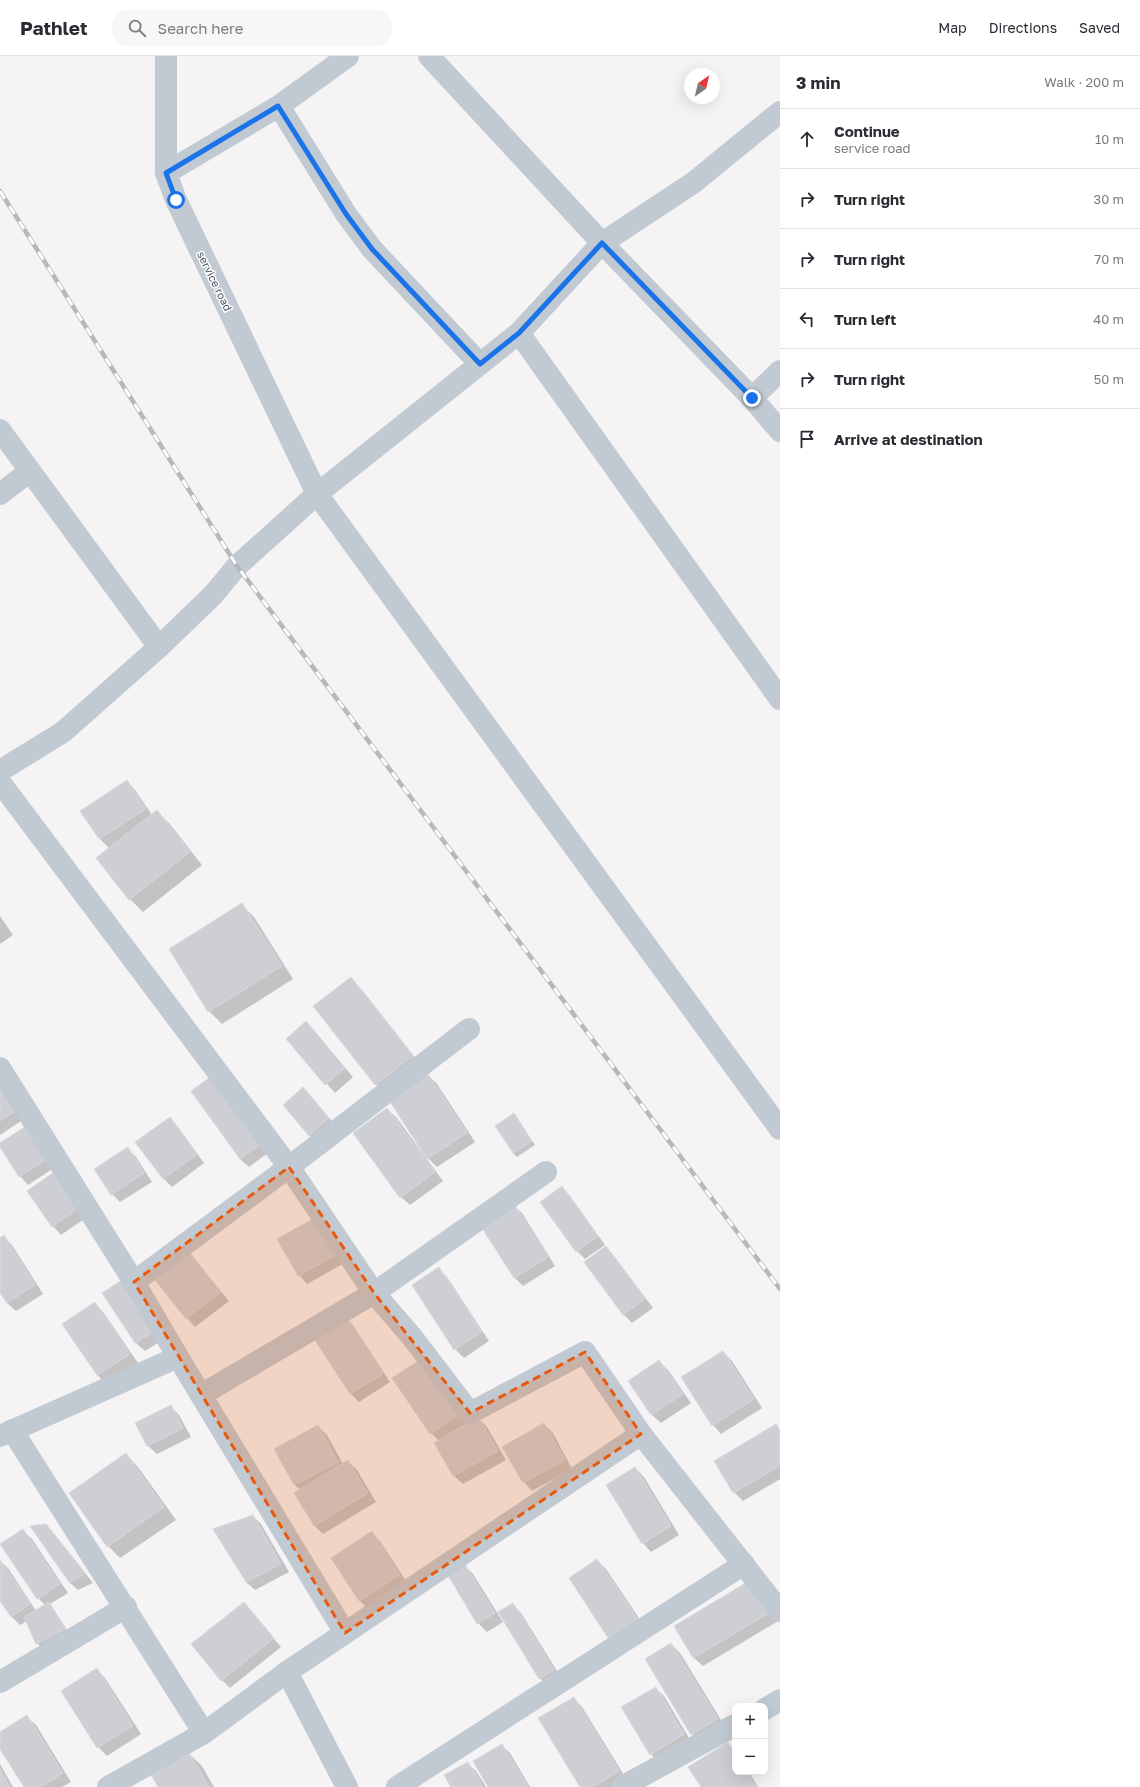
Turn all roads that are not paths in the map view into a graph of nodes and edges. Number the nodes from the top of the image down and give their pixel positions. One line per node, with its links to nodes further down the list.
1 (166, 56): 6 (street, service road)
2 (348, 56): 4 (street)
3 (437, 59): 7 (street)
4 (278, 106): 6 (street); 9 (street)
5 (780, 112): 7 (street)
6 (166, 173): 16 (street, service road)
7 (602, 243): 8 (street); 11 (street)
8 (519, 333): 9 (street); 18 (street)
9 (480, 364): 16 (street)
10 (780, 371): 11 (street)
11 (752, 398): 13 (street)
12 (0, 430): 14 (street)
13 (780, 430)
14 (30, 471): 15 (street); 17 (street)
15 (0, 494)
16 (317, 494): 17 (street); 23 (street, service road)
17 (159, 647): 19 (street)
18 (780, 698)
19 (0, 771)
20 (0, 782): 24 (street)
21 (469, 1029): 24 (street)
22 (0, 1068): 26 (street)
23 (780, 1129)
24 (289, 1167): 26 (street); 27 (street)
25 (546, 1172): 27 (street)
26 (134, 1282): 28 (street)
27 (374, 1293): 29 (street); 31 (street)
28 (178, 1357): 29 (street); 30 (street)
29 (201, 1395): 35 (street)
30 (6, 1433): 33 (street)
31 (641, 1434): 32 (street); 35 (street)
32 (744, 1564): 34 (street); 44 (street)
33 (126, 1607): 37 (street); 41 (street)
34 (780, 1611)
35 (344, 1633): 36 (street)
36 (287, 1672): 41 (street); 43 (street)
37 (0, 1682)
38 (780, 1700): 39 (street)
39 (768, 1706)
40 (732, 1727): 45 (street)
41 (204, 1732): 42 (street)
42 (108, 1787)
43 (347, 1787)
44 (397, 1787)
45 (622, 1787)

